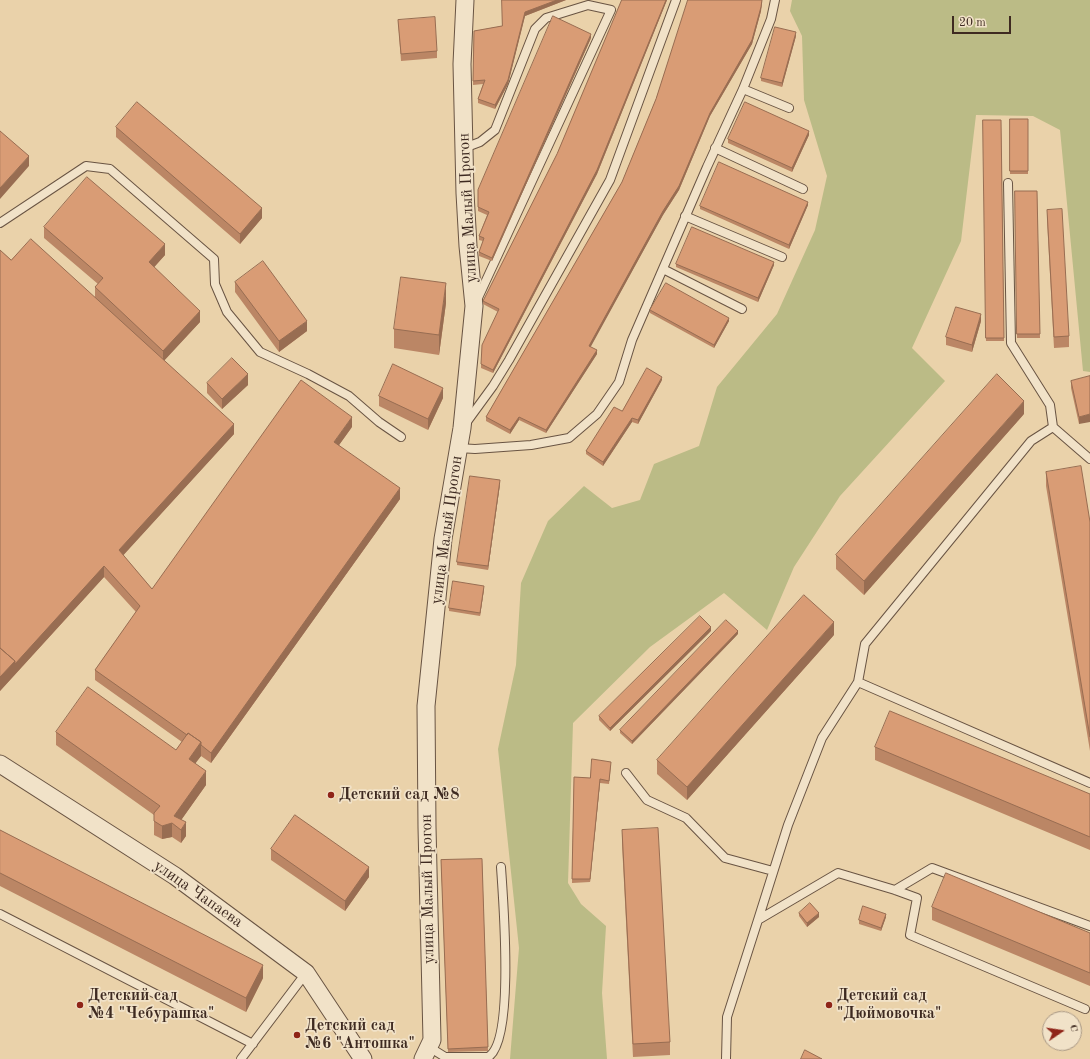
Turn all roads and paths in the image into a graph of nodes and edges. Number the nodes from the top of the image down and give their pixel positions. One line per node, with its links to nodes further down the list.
1 (466, 0): 6 (street, улица Малый Прогон)
2 (676, 0): 17 (lane)
3 (775, 0): 4 (lane)
4 (743, 89): 5 (lane); 7 (lane)
5 (789, 108)
6 (464, 148): 14 (street, улица Малый Прогон); 14 (lane)
7 (715, 148): 9 (lane); 10 (lane)
8 (1008, 183): 16 (lane)
9 (802, 189)
10 (685, 216): 12 (lane); 13 (lane)
11 (0, 223): 18 (lane)
12 (782, 257)
13 (663, 269): 15 (lane); 19 (lane)
14 (474, 306): 17 (street, улица Малый Прогон)
15 (742, 308)
16 (1053, 427): 20 (lane); 21 (lane)
17 (462, 428): 19 (street, улица Малый Прогон)
18 (401, 437)
19 (458, 448): 34 (street, улица Малый Прогон)
20 (1090, 459)
21 (858, 682): 24 (lane); 26 (lane)
22 (0, 764): 31 (street, улица Чапаева)
23 (626, 773): 26 (lane)
24 (1090, 783)
25 (501, 867): 34 (lane)
26 (774, 871): 29 (lane)
27 (895, 890): 29 (lane); 30 (lane); 32 (lane)
28 (0, 914): 33 (lane)
29 (758, 920): 37 (lane)
30 (1090, 926)
31 (306, 973): 33 (lane); 36 (street, улица Чапаева)
32 (1085, 1009)
33 (253, 1044): 35 (lane)
34 (426, 1053)
35 (241, 1059)
36 (363, 1059)
37 (726, 1059)

